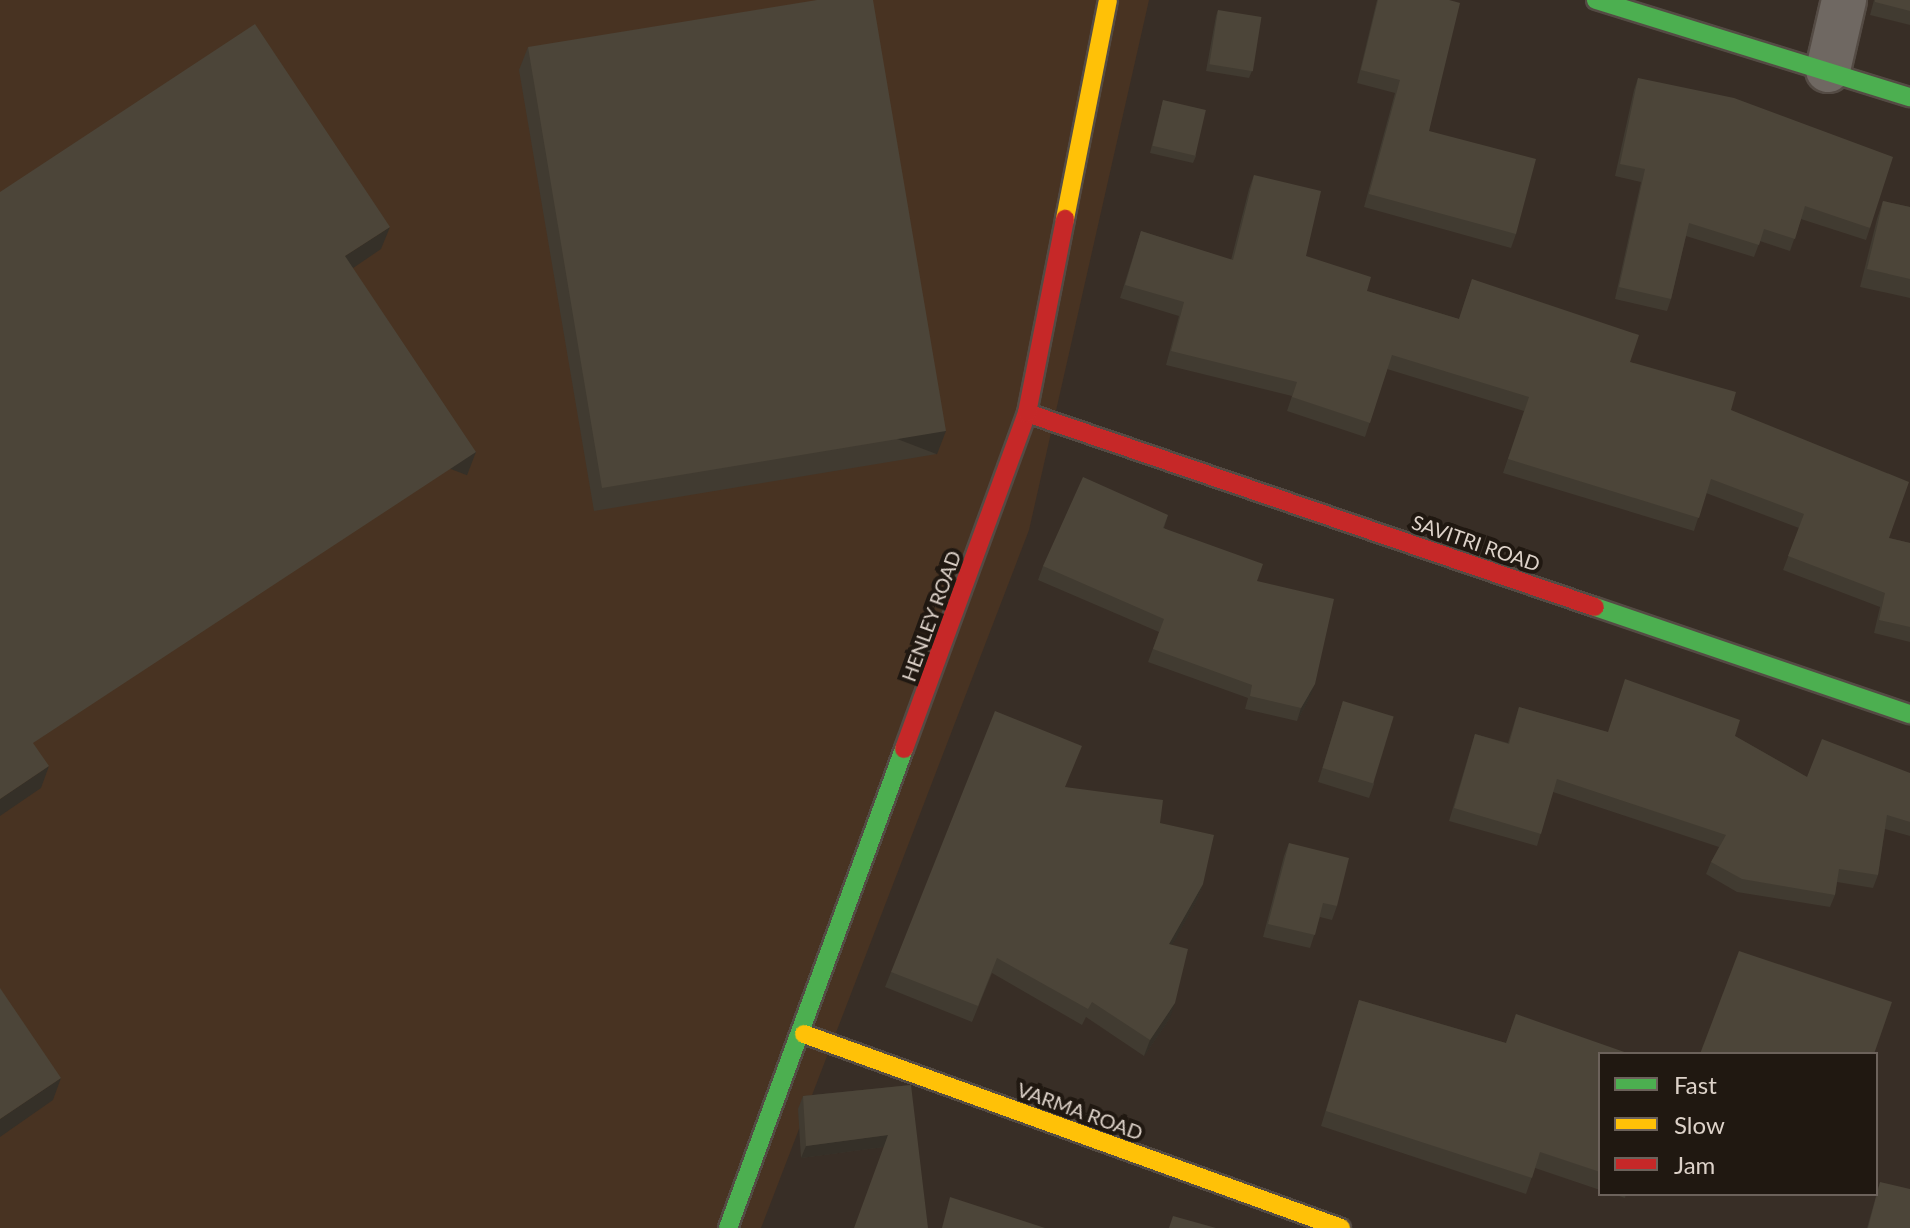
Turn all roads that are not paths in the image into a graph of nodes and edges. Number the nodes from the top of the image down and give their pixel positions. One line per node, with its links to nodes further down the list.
1 (1108, 0): 6 (street, HENLEY ROAD)
2 (1596, 0): 4 (street)
3 (1844, 0): 4 (street)
4 (1828, 70): 5 (street)
5 (1910, 97)
6 (1027, 413): 7 (street, SAVITRI ROAD); 8 (street, HENLEY ROAD)
7 (1910, 714)
8 (804, 1034): 9 (street, HENLEY ROAD); 10 (street, VARMA ROAD)
9 (728, 1228)
10 (1341, 1228)

